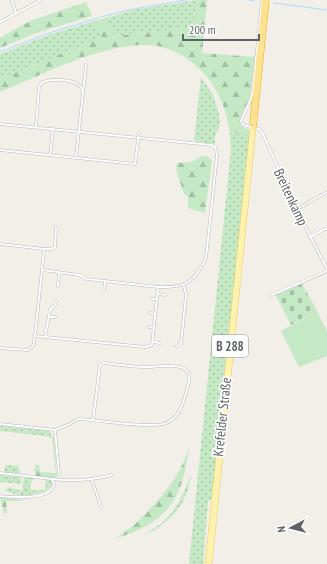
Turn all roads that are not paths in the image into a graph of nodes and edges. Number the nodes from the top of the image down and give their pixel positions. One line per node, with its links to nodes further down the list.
1 (12, 0): 4 (street)
2 (41, 0): 4 (street)
3 (264, 0): 11 (highway, Krefelder Straße / B 288); 11 (street, Breitenkamp)
4 (16, 13): 5 (street)
5 (0, 22)
6 (86, 65): 7 (street)
7 (82, 93): 9 (street); 12 (street)
8 (0, 124): 9 (street)
9 (36, 127): 10 (street)
10 (54, 128): 12 (street); 16 (street)
11 (253, 128): 19 (street, Breitenkamp); 63 (main road, Krefelder Straße / B 288)
12 (78, 131): 14 (street); 17 (street)
13 (139, 133): 14 (street)
14 (138, 138): 17 (street); 30 (street)
15 (0, 150): 16 (street)
16 (50, 155): 17 (street)
17 (76, 157)
18 (327, 193): 19 (street)
19 (296, 208): 22 (street, Breitenkamp)
20 (56, 227): 24 (street)
21 (327, 228): 22 (street)
22 (310, 237): 26 (street, Breitenkamp)
23 (0, 244): 24 (street)
24 (44, 249): 25 (street)
25 (42, 270): 27 (street); 47 (street)
26 (327, 270): 36 (street)
27 (59, 272): 28 (street); 29 (street)
28 (105, 281): 31 (street); 32 (street)
29 (58, 286)
30 (184, 286): 31 (street); 35 (street)
31 (158, 287): 33 (street)
32 (104, 291)
33 (158, 294): 34 (street); 39 (street)
34 (164, 295)
35 (186, 295): 37 (street); 51 (street)
36 (272, 295)
37 (182, 296)
38 (152, 299): 39 (street)
39 (157, 299): 42 (street)
40 (56, 301): 43 (street)
41 (150, 313): 42 (street)
42 (156, 314): 46 (street)
43 (49, 317): 44 (street); 48 (street)
44 (56, 317)
45 (149, 327): 46 (street)
46 (154, 328): 49 (street)
47 (35, 336): 48 (street); 52 (street)
48 (45, 337): 49 (street)
49 (153, 342): 50 (street)
50 (160, 343)
51 (176, 346)
52 (0, 348)
53 (93, 420): 53 (street); 55 (street)
54 (0, 424): 55 (street)
55 (55, 430): 57 (street)
56 (0, 473): 59 (street)
57 (58, 474)
58 (112, 475): 60 (street)
59 (52, 479): 60 (street); 61 (street)
60 (92, 480): 62 (street)
61 (0, 496)
62 (101, 506)
63 (209, 564)

